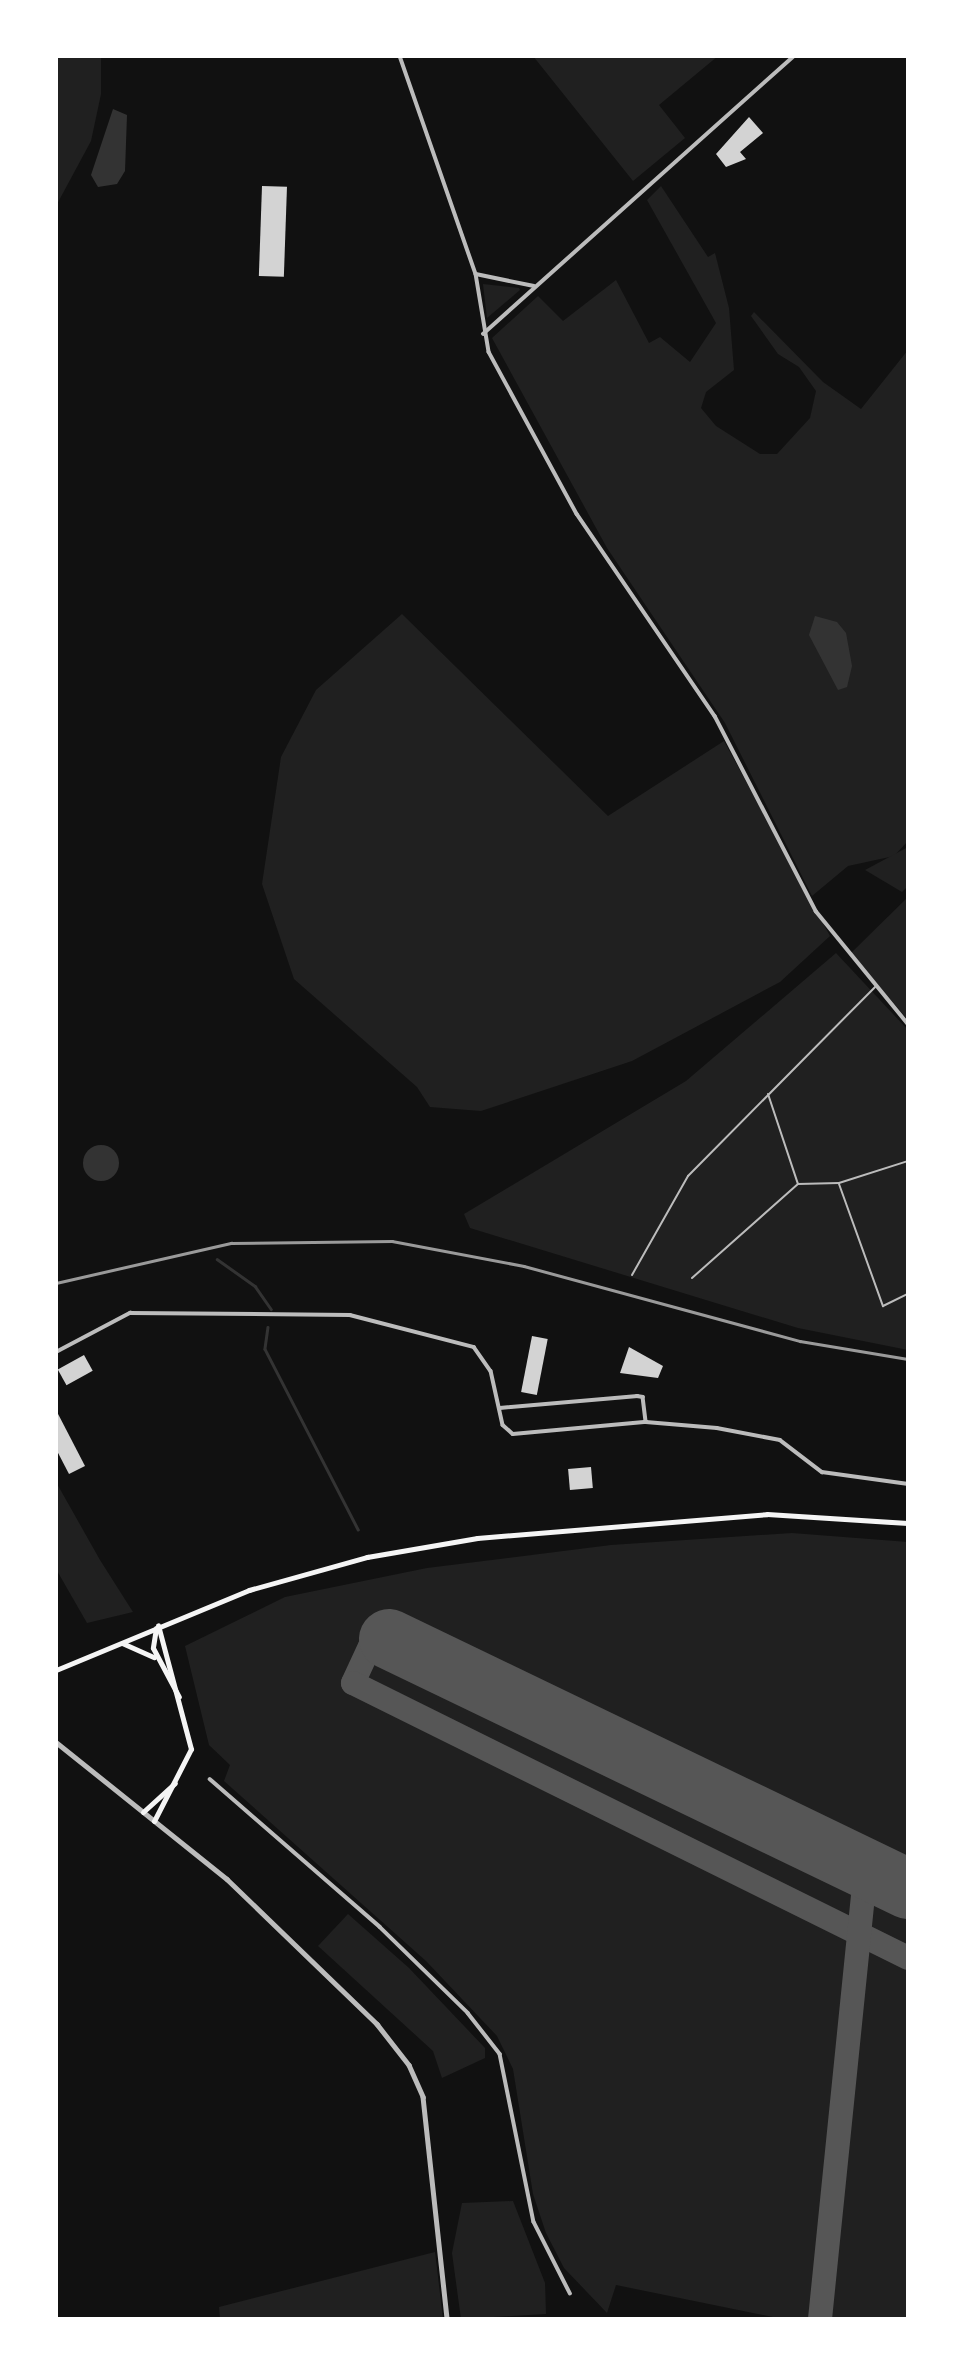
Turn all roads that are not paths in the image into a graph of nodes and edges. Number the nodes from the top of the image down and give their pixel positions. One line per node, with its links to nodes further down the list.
1 (400, 56): 3 (street)
2 (793, 56): 4 (street)
3 (476, 274): 4 (street); 5 (street)
4 (534, 286): 5 (street)
5 (483, 334): 6 (street)
6 (875, 987): 7 (street); 8 (lane)
7 (908, 1024)
8 (767, 1093): 11 (lane); 12 (lane)
9 (908, 1161): 10 (lane)
10 (839, 1183): 11 (lane); 14 (lane)
11 (798, 1184): 13 (lane)
12 (632, 1275)
13 (692, 1278)
14 (908, 1294)
15 (56, 1352): 16 (street)
16 (499, 1408): 17 (street); 17 (street)
17 (646, 1422): 18 (street)
18 (908, 1484)
19 (908, 1523): 20 (main road)
20 (158, 1625): 21 (main road); 22 (main road); 24 (main road)
21 (119, 1643): 22 (main road); 23 (main road)
22 (157, 1660): 24 (main road)
23 (56, 1670)
24 (182, 1703): 27 (main road)
25 (56, 1742): 28 (street)
26 (211, 1779): 30 (street)
27 (178, 1781): 28 (main road); 29 (main road)
28 (143, 1812): 29 (street)
29 (154, 1821): 31 (street)
30 (570, 2293)
31 (447, 2319)

